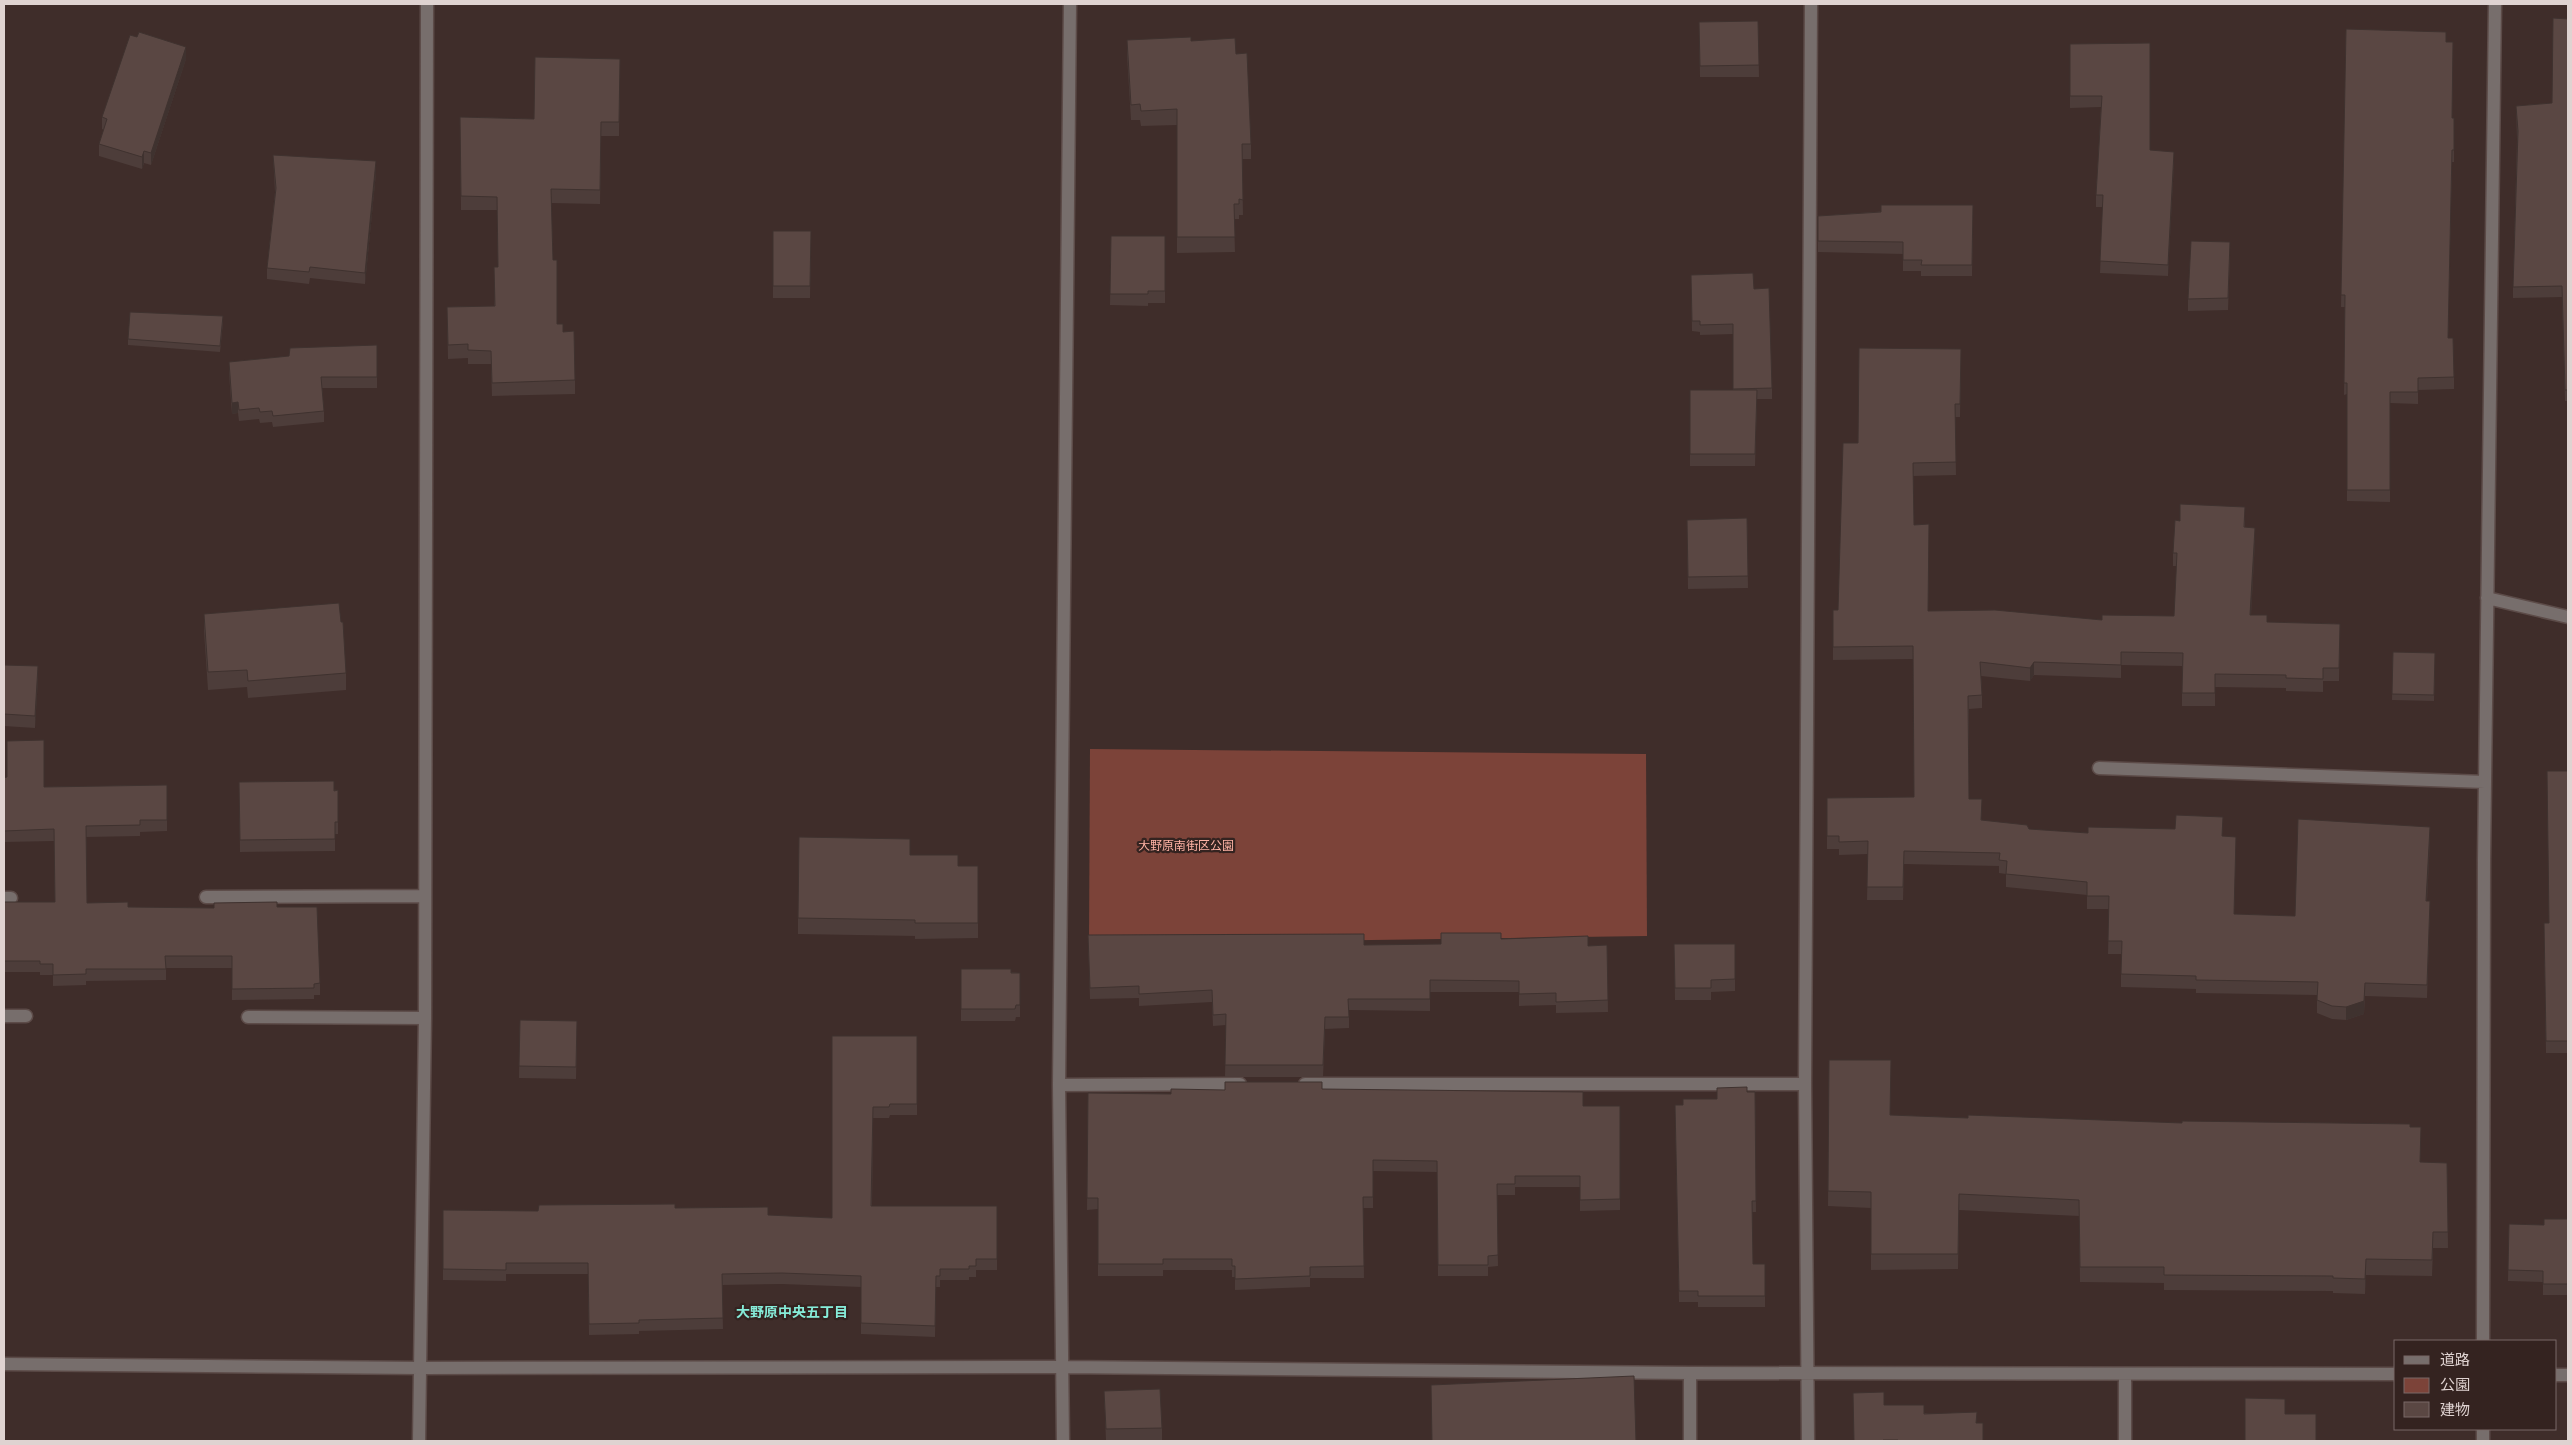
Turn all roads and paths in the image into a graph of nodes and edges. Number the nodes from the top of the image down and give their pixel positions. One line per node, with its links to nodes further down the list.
1 (427, 4): 9 (street)
2 (1070, 4): 18 (street)
3 (1811, 4): 17 (street)
4 (2495, 4): 5 (street)
5 (2487, 598): 6 (street); 8 (street)
6 (2568, 617)
7 (2099, 768): 8 (street)
8 (2485, 782): 19 (street)
9 (424, 896): 10 (street); 14 (street)
10 (206, 897)
11 (4, 1016): 12 (street)
12 (26, 1016)
13 (248, 1017): 14 (street)
14 (425, 1018): 22 (street)
15 (1248, 1084): 18 (street)
16 (1288, 1084): 17 (street)
17 (1805, 1084): 24 (street)
18 (1059, 1085): 21 (street)
19 (2483, 1340)
20 (4, 1364): 22 (street)
21 (1063, 1367): 22 (street); 23 (street); 28 (street)
22 (420, 1368): 27 (street)
23 (1690, 1373): 24 (street); 29 (street)
24 (1808, 1373): 25 (street); 30 (street)
25 (2125, 1374): 26 (street); 31 (street)
26 (2394, 1374)
27 (419, 1441)
28 (1062, 1441)
29 (1690, 1441)
30 (1808, 1441)
31 (2125, 1441)

